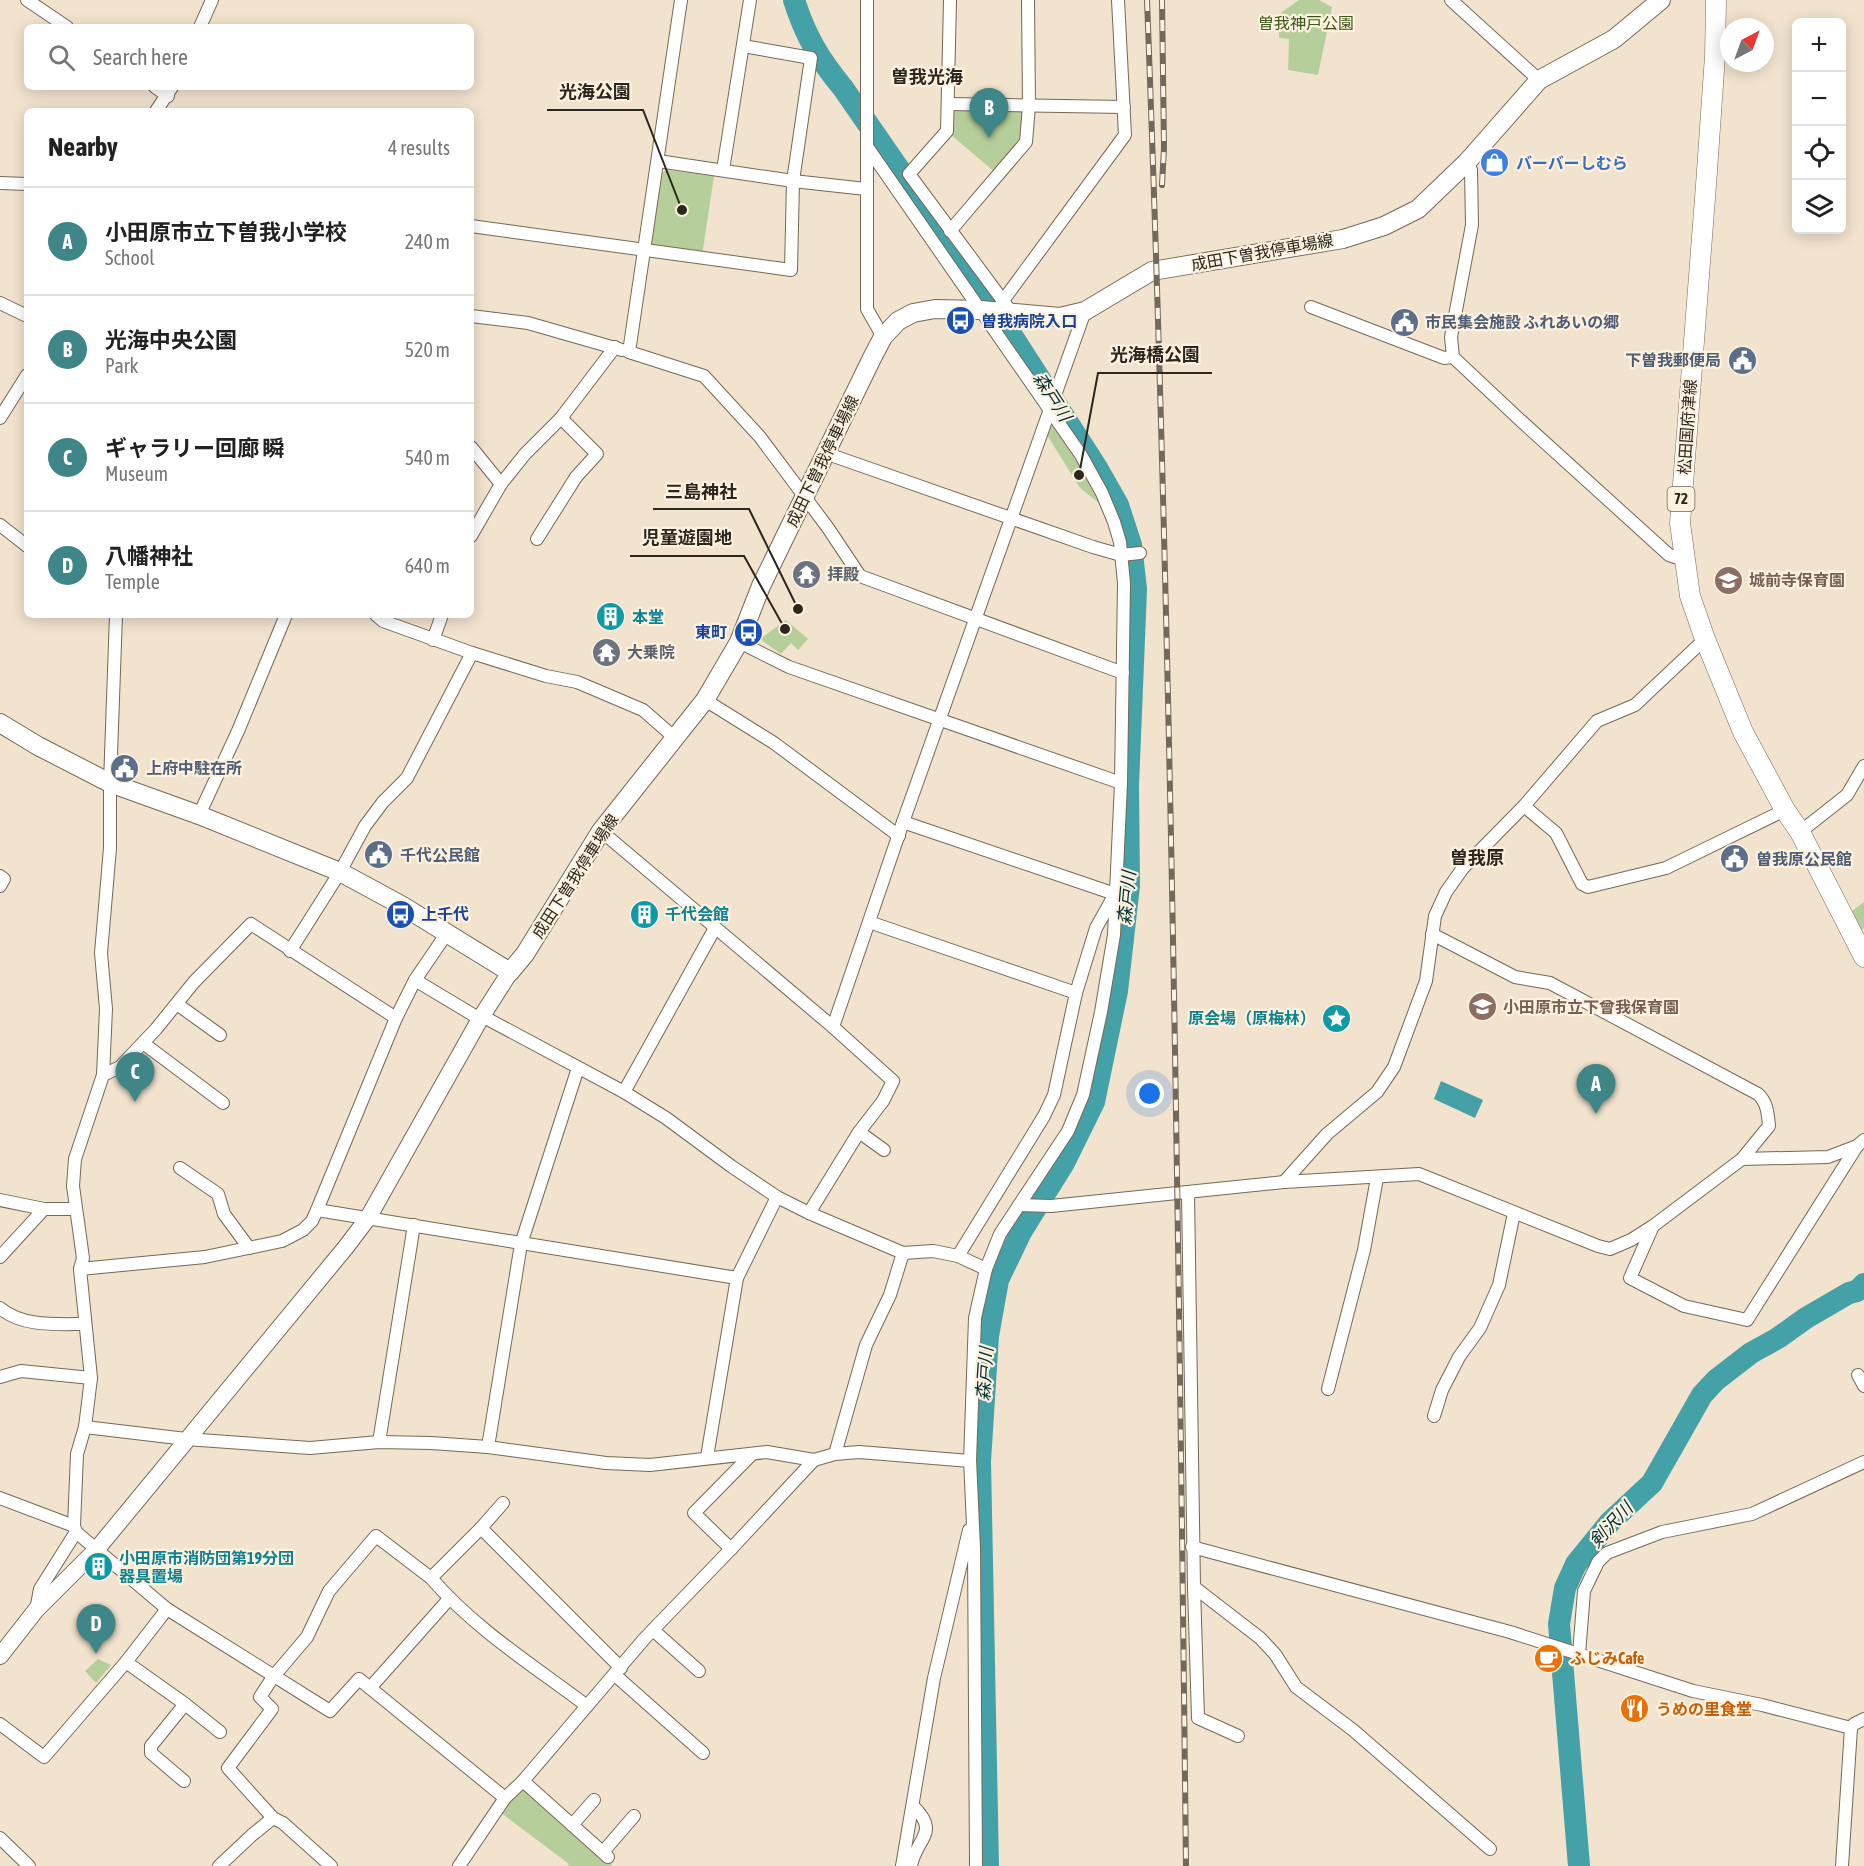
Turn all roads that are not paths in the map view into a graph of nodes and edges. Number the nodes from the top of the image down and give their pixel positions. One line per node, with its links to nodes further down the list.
1 (27, 0): 12 (street)
2 (212, 0): 13 (street)
3 (681, 0): 22 (street)
4 (750, 0): 14 (street)
5 (867, 0): 21 (street)
6 (950, 0): 17 (street)
7 (1028, 0): 18 (street)
8 (1118, 0): 19 (street)
9 (1451, 0): 15 (street)
10 (1661, 0): 15 (main road, 成田下曽我停車場線)
11 (1716, 0): 58 (main road, 松田国府津線 / 72)
12 (63, 24)
13 (201, 24)
14 (743, 46): 24 (street); 25 (street)
15 (1539, 80): 23 (main road, 成田下曽我停車場線)
16 (170, 91): 20 (street)
17 (949, 104): 18 (street); 30 (street)
18 (1029, 106): 19 (street); 30 (street)
19 (1124, 107): 33 (street)
20 (158, 108)
21 (868, 142): 28 (street); 35 (street)
22 (658, 161): 24 (street); 31 (street)
23 (1467, 162): 36 (main road, 成田下曽我停車場線); 42 (street)
24 (723, 170): 25 (street)
25 (793, 181): 28 (street); 31 (street)
26 (0, 183): 27 (street)
27 (24, 184)
28 (867, 189): 39 (street)
29 (474, 227): 31 (street)
30 (951, 231): 33 (street)
31 (645, 249): 41 (street)
32 (0, 303): 37 (street)
33 (1007, 307): 35 (main road, 成田下曽我停車場線); 36 (main road, 成田下曽我停車場線)
34 (1311, 307): 42 (street)
35 (981, 310): 39 (main road, 成田下曽我停車場線); 44 (street)
36 (1085, 311): 44 (street)
37 (24, 315)
38 (474, 316): 40 (street)
39 (883, 337): 48 (main road, 成田下曽我停車場線)
40 (615, 347): 41 (street); 46 (street)
41 (629, 352): 50 (street)
42 (1453, 357): 58 (street)
43 (24, 380): 45 (street)
44 (1050, 409): 51 (street); 57 (street)
45 (0, 418)
46 (561, 418): 49 (street); 54 (street)
47 (474, 451): 49 (street)
48 (825, 453): 50 (main road, 成田下曽我停車場線); 51 (street)
49 (501, 484): 53 (street)
50 (803, 498): 63 (street); 66 (main road, 成田下曽我停車場線)
51 (1012, 518): 57 (street); 63 (street)
52 (0, 525): 55 (street)
53 (474, 531)
54 (537, 538)
55 (24, 544)
56 (1140, 553): 57 (street)
57 (1123, 555): 68 (street)
58 (1684, 560): 64 (main road, 松田国府津線 / 72)
59 (116, 618): 74 (street)
60 (283, 618): 78 (street)
61 (380, 618): 65 (street)
62 (441, 618): 65 (street)
63 (976, 619): 68 (street); 70 (street)
64 (1704, 639): 76 (street); 77 (main road, 松田国府津線 / 72)
65 (433, 640): 67 (street)
66 (739, 642): 69 (main road, 成田下曽我停車場線); 70 (street)
67 (472, 653): 72 (street); 83 (street)
68 (1123, 672): 75 (street)
69 (705, 700): 72 (main road, 成田下曽我停車場線); 82 (street)
70 (940, 720): 75 (street); 79 (street)
71 (0, 723): 74 (main road)
72 (675, 738): 80 (main road, 成田下曽我停車場線)
73 (1864, 766): 81 (street)
74 (110, 783): 78 (main road); 103 (street)
75 (1121, 783): 86 (street)
76 (1524, 806): 77 (street); 90 (street)
77 (1785, 810): 81 (main road, 松田国府津線 / 72)
78 (199, 816): 83 (main road)
79 (903, 822): 82 (street); 86 (street)
80 (601, 831): 88 (street); 93 (main road, 成田下曽我停車場線)
81 (1800, 832): 92 (main road, 松田国府津線 / 72)
82 (899, 836): 87 (street)
83 (340, 872): 89 (main road); 91 (street)
84 (0, 876): 85 (street)
85 (0, 886)
86 (1115, 894): 95 (street); 116 (street)
87 (869, 922): 95 (street); 99 (street)
88 (715, 928): 99 (street); 104 (street)
89 (447, 933): 93 (main road); 94 (street)
90 (1432, 934): 109 (street); 112 (street)
91 (291, 951): 96 (street); 98 (street)
92 (1864, 957)
93 (510, 972): 97 (street)
94 (414, 980): 97 (street); 98 (street)
95 (1076, 993): 128 (street)
96 (177, 1004): 100 (street); 101 (street)
97 (481, 1017): 102 (street); 122 (street)
98 (396, 1018): 119 (street)
99 (832, 1027): 106 (street)
100 (220, 1035)
101 (143, 1043): 103 (street); 105 (street)
102 (578, 1068): 104 (street); 125 (street)
103 (103, 1075): 118 (street)
104 (624, 1092): 114 (street)
105 (223, 1103)
106 (859, 1132): 108 (street); 121 (street)
107 (1861, 1143): 109 (street); 124 (street)
108 (884, 1150)
109 (1742, 1159): 124 (street)
110 (180, 1168): 126 (street)
111 (1377, 1178): 112 (street); 120 (street); 137 (street)
112 (1284, 1182): 113 (street)
113 (1188, 1192): 116 (street); 154 (street)
114 (777, 1197): 121 (street); 132 (street)
115 (0, 1200): 117 (street)
116 (1019, 1205): 131 (street)
117 (44, 1209): 118 (street); 129 (street)
118 (75, 1209): 130 (street)
119 (317, 1210): 122 (street); 126 (street)
120 (1514, 1213): 124 (street); 138 (street)
121 (809, 1214): 127 (street)
122 (368, 1218): 123 (street); 140 (street)
123 (414, 1225): 125 (street); 141 (street)
124 (1653, 1227)
125 (521, 1244): 132 (street); 142 (street)
126 (249, 1248): 130 (street)
127 (903, 1253): 128 (street); 144 (street)
128 (958, 1256): 131 (street)
129 (0, 1257)
130 (80, 1269): 134 (street)
131 (986, 1269): 146 (street)
132 (737, 1278): 145 (street)
133 (0, 1308): 134 (street)
134 (85, 1324): 136 (street)
135 (0, 1377): 136 (street)
136 (91, 1378): 139 (street)
137 (1328, 1389)
138 (1434, 1416)
139 (84, 1427): 140 (street); 153 (street)
140 (186, 1439): 141 (street); 155 (street)
141 (379, 1442): 142 (street)
142 (488, 1447): 145 (street)
143 (752, 1454): 145 (street); 147 (street); 156 (street)
144 (835, 1454): 146 (street); 147 (street)
145 (707, 1457)
146 (970, 1459): 151 (street)
147 (814, 1460): 156 (street)
148 (1864, 1462): 163 (street)
149 (0, 1498): 153 (street)
150 (503, 1503): 152 (street)
151 (972, 1520): 182 (street); 194 (street)
152 (481, 1528): 157 (street); 166 (street)
153 (75, 1529): 155 (street); 161 (street)
154 (1192, 1548): 158 (street); 163 (street)
155 (97, 1549): 160 (street); 161 (street)
156 (731, 1549): 162 (street)
157 (431, 1578): 159 (street); 168 (street)
158 (1194, 1587): 176 (street); 187 (street)
159 (449, 1599): 169 (street); 171 (street)
160 (167, 1609): 165 (street); 168 (street)
161 (36, 1610): 164 (street)
162 (653, 1630): 166 (street); 167 (street)
163 (1576, 1653): 174 (street)
164 (0, 1656)
165 (126, 1662): 170 (street); 173 (street)
166 (618, 1671): 171 (street); 177 (street)
167 (699, 1671)
168 (273, 1677): 169 (street); 184 (street)
169 (370, 1688): 180 (street)
170 (185, 1704): 175 (street); 178 (street)
171 (587, 1706): 179 (street)
172 (1864, 1719): 174 (street)
173 (0, 1724)
174 (1851, 1728): 195 (street)
175 (220, 1732)
176 (1238, 1736)
177 (703, 1753)
178 (184, 1781)
179 (523, 1781): 180 (street); 185 (street)
180 (505, 1798): 191 (street)
181 (594, 1800): 185 (street)
182 (913, 1806): 192 (street); 193 (street)
183 (634, 1816): 185 (street)
184 (273, 1818): 189 (street); 190 (street)
185 (572, 1825)
186 (0, 1838): 188 (street)
187 (1490, 1849)
188 (29, 1866)
189 (219, 1866)
190 (331, 1866)
191 (459, 1866)
192 (902, 1866)
193 (911, 1866)
194 (976, 1866)
195 (1842, 1866)

